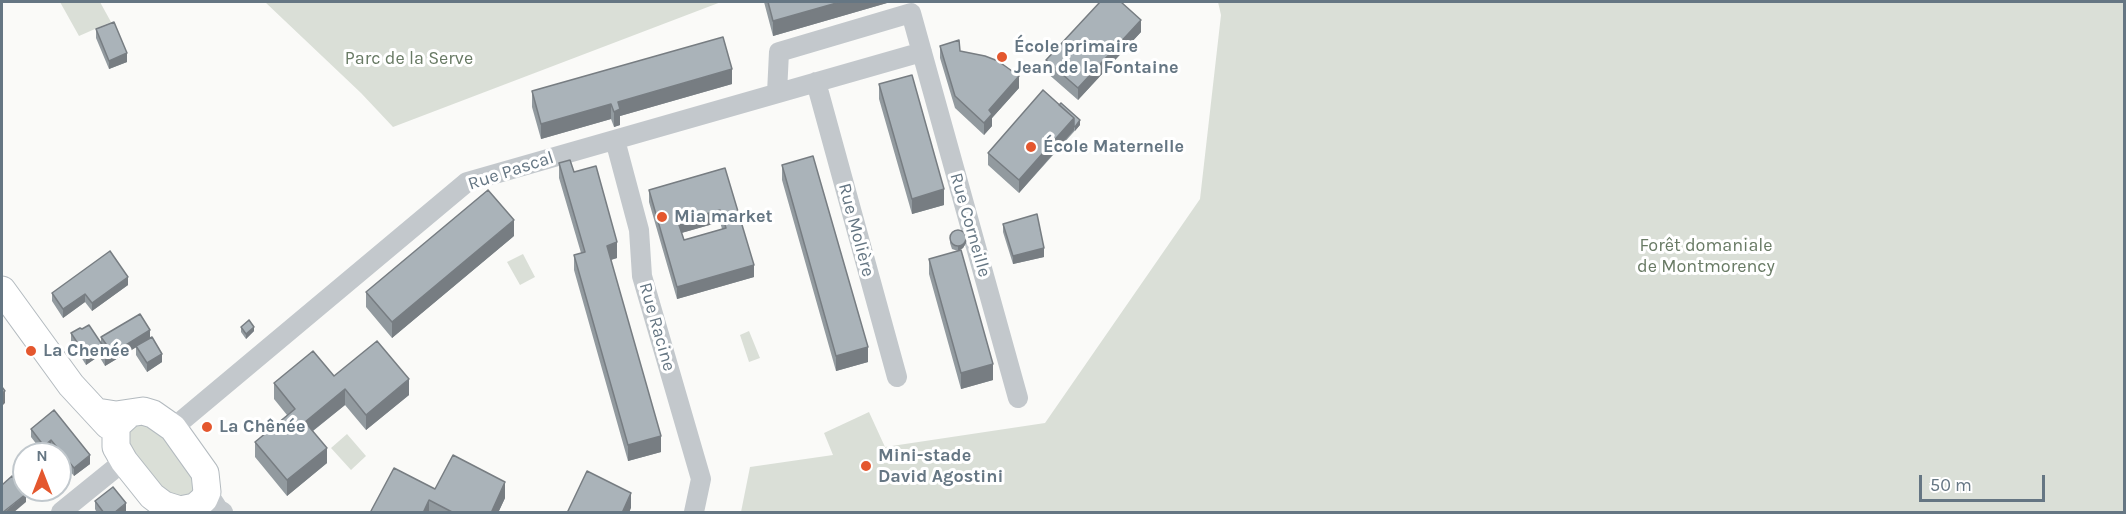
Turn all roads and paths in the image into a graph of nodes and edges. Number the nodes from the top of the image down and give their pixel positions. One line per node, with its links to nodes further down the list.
1 (922, 52): 2 (street, Rue Pascal); 3 (street, Rue Corneille); 7 (street, Rue Corneille)
2 (816, 82): 3 (street, Rue Pascal); 6 (street, Rue Molière)
3 (777, 93): 4 (street, Rue Pascal)
4 (615, 140): 10 (street, Rue Pascal); 14 (street, Rue Racine)
5 (2, 290): 8 (main road)
6 (897, 377)
7 (1018, 398)
8 (97, 412): 9 (main road); 11 (main road)
9 (129, 414): 10 (main road); 11 (main road)
10 (173, 428): 12 (main road)
11 (120, 450): 12 (main road); 13 (street)
12 (196, 507)
13 (62, 513)
14 (694, 513)

